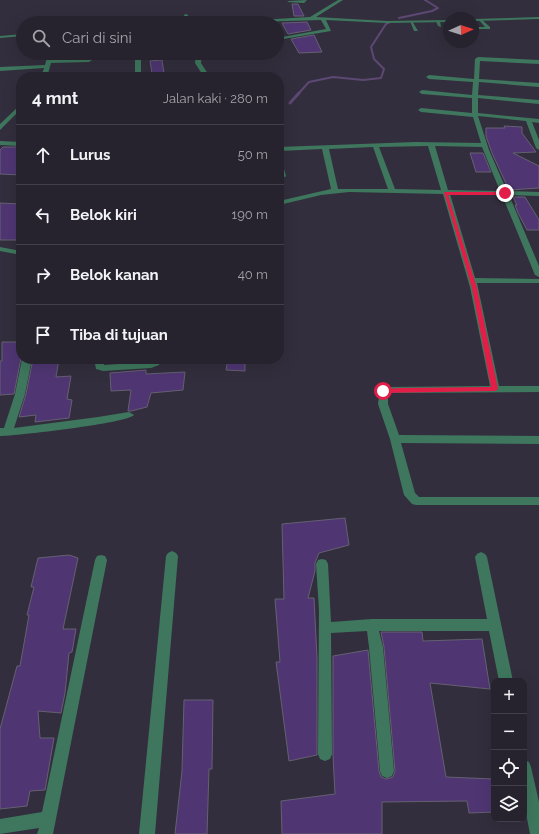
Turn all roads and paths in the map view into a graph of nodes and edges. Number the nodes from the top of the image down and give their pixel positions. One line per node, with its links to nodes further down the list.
1 (305, 0): 4 (street)
2 (336, 0): 3 (street)
3 (341, 0): 5 (street)
4 (289, 2)
5 (311, 18): 6 (street); 9 (street)
6 (323, 18): 13 (street); 20 (street)
7 (539, 18): 10 (street)
8 (284, 19): 9 (street)
9 (292, 19): 14 (street)
10 (481, 20): 16 (lane)
11 (438, 21): 12 (street); 13 (street); 15 (lane)
12 (443, 21)
13 (411, 22): 18 (lane)
14 (296, 24)
15 (440, 26)
16 (479, 28)
17 (299, 30): 20 (street)
18 (416, 30)
19 (16, 35): 21 (street)
20 (302, 35): 22 (street)
21 (0, 36)
22 (284, 38)
23 (48, 60): 28 (street)
24 (89, 60): 28 (street)
25 (138, 60): 31 (street)
26 (198, 60): 32 (street)
27 (539, 62): 34 (street)
28 (47, 64): 29 (street); 30 (street)
29 (0, 69)
30 (45, 72)
31 (138, 72)
32 (204, 72)
33 (429, 77): 34 (street)
34 (477, 80): 35 (street); 37 (street)
35 (539, 85)
36 (422, 92): 37 (street)
37 (475, 97): 38 (street); 43 (street)
38 (539, 102)
39 (421, 110): 43 (street)
40 (16, 111): 41 (street)
41 (12, 115): 42 (street); 46 (street)
42 (16, 115)
43 (475, 115): 44 (street); 52 (street)
44 (530, 121): 45 (street); 51 (street)
45 (539, 121)
46 (0, 128)
47 (0, 143): 48 (street)
48 (16, 144)
49 (431, 144): 50 (street); 52 (street); 57 (street)
50 (375, 145): 53 (street); 56 (street)
51 (538, 145)
52 (485, 146): 58 (street)
53 (325, 147): 54 (street); 55 (street)
54 (284, 149)
55 (335, 190): 56 (street); 60 (street)
56 (392, 191): 57 (street)
57 (446, 193): 58 (street); 64 (street)
58 (505, 193): 59 (street); 63 (street)
59 (539, 194)
60 (284, 202)
61 (0, 249): 62 (street)
62 (16, 252)
63 (539, 275)
64 (472, 280): 65 (street); 69 (street)
65 (539, 281)
66 (26, 364): 72 (street)
67 (99, 364): 68 (street)
68 (154, 364)
69 (495, 389): 70 (street); 73 (street)
70 (539, 389)
71 (129, 415): 72 (street)
72 (4, 432)
73 (395, 439): 74 (street); 75 (street)
74 (539, 440)
75 (539, 501)
76 (172, 556): 90 (street)
77 (481, 557): 81 (street)
78 (101, 560): 87 (street)
79 (322, 564): 82 (street)
80 (372, 625): 81 (street); 82 (street); 85 (street)
81 (495, 625): 83 (street)
82 (325, 628): 84 (street)
83 (505, 678)
84 (325, 754)
85 (387, 770)
86 (527, 781): 91 (street)
87 (48, 818): 88 (street); 89 (street)
88 (0, 827)
89 (45, 834)
90 (147, 834)
91 (538, 834)

